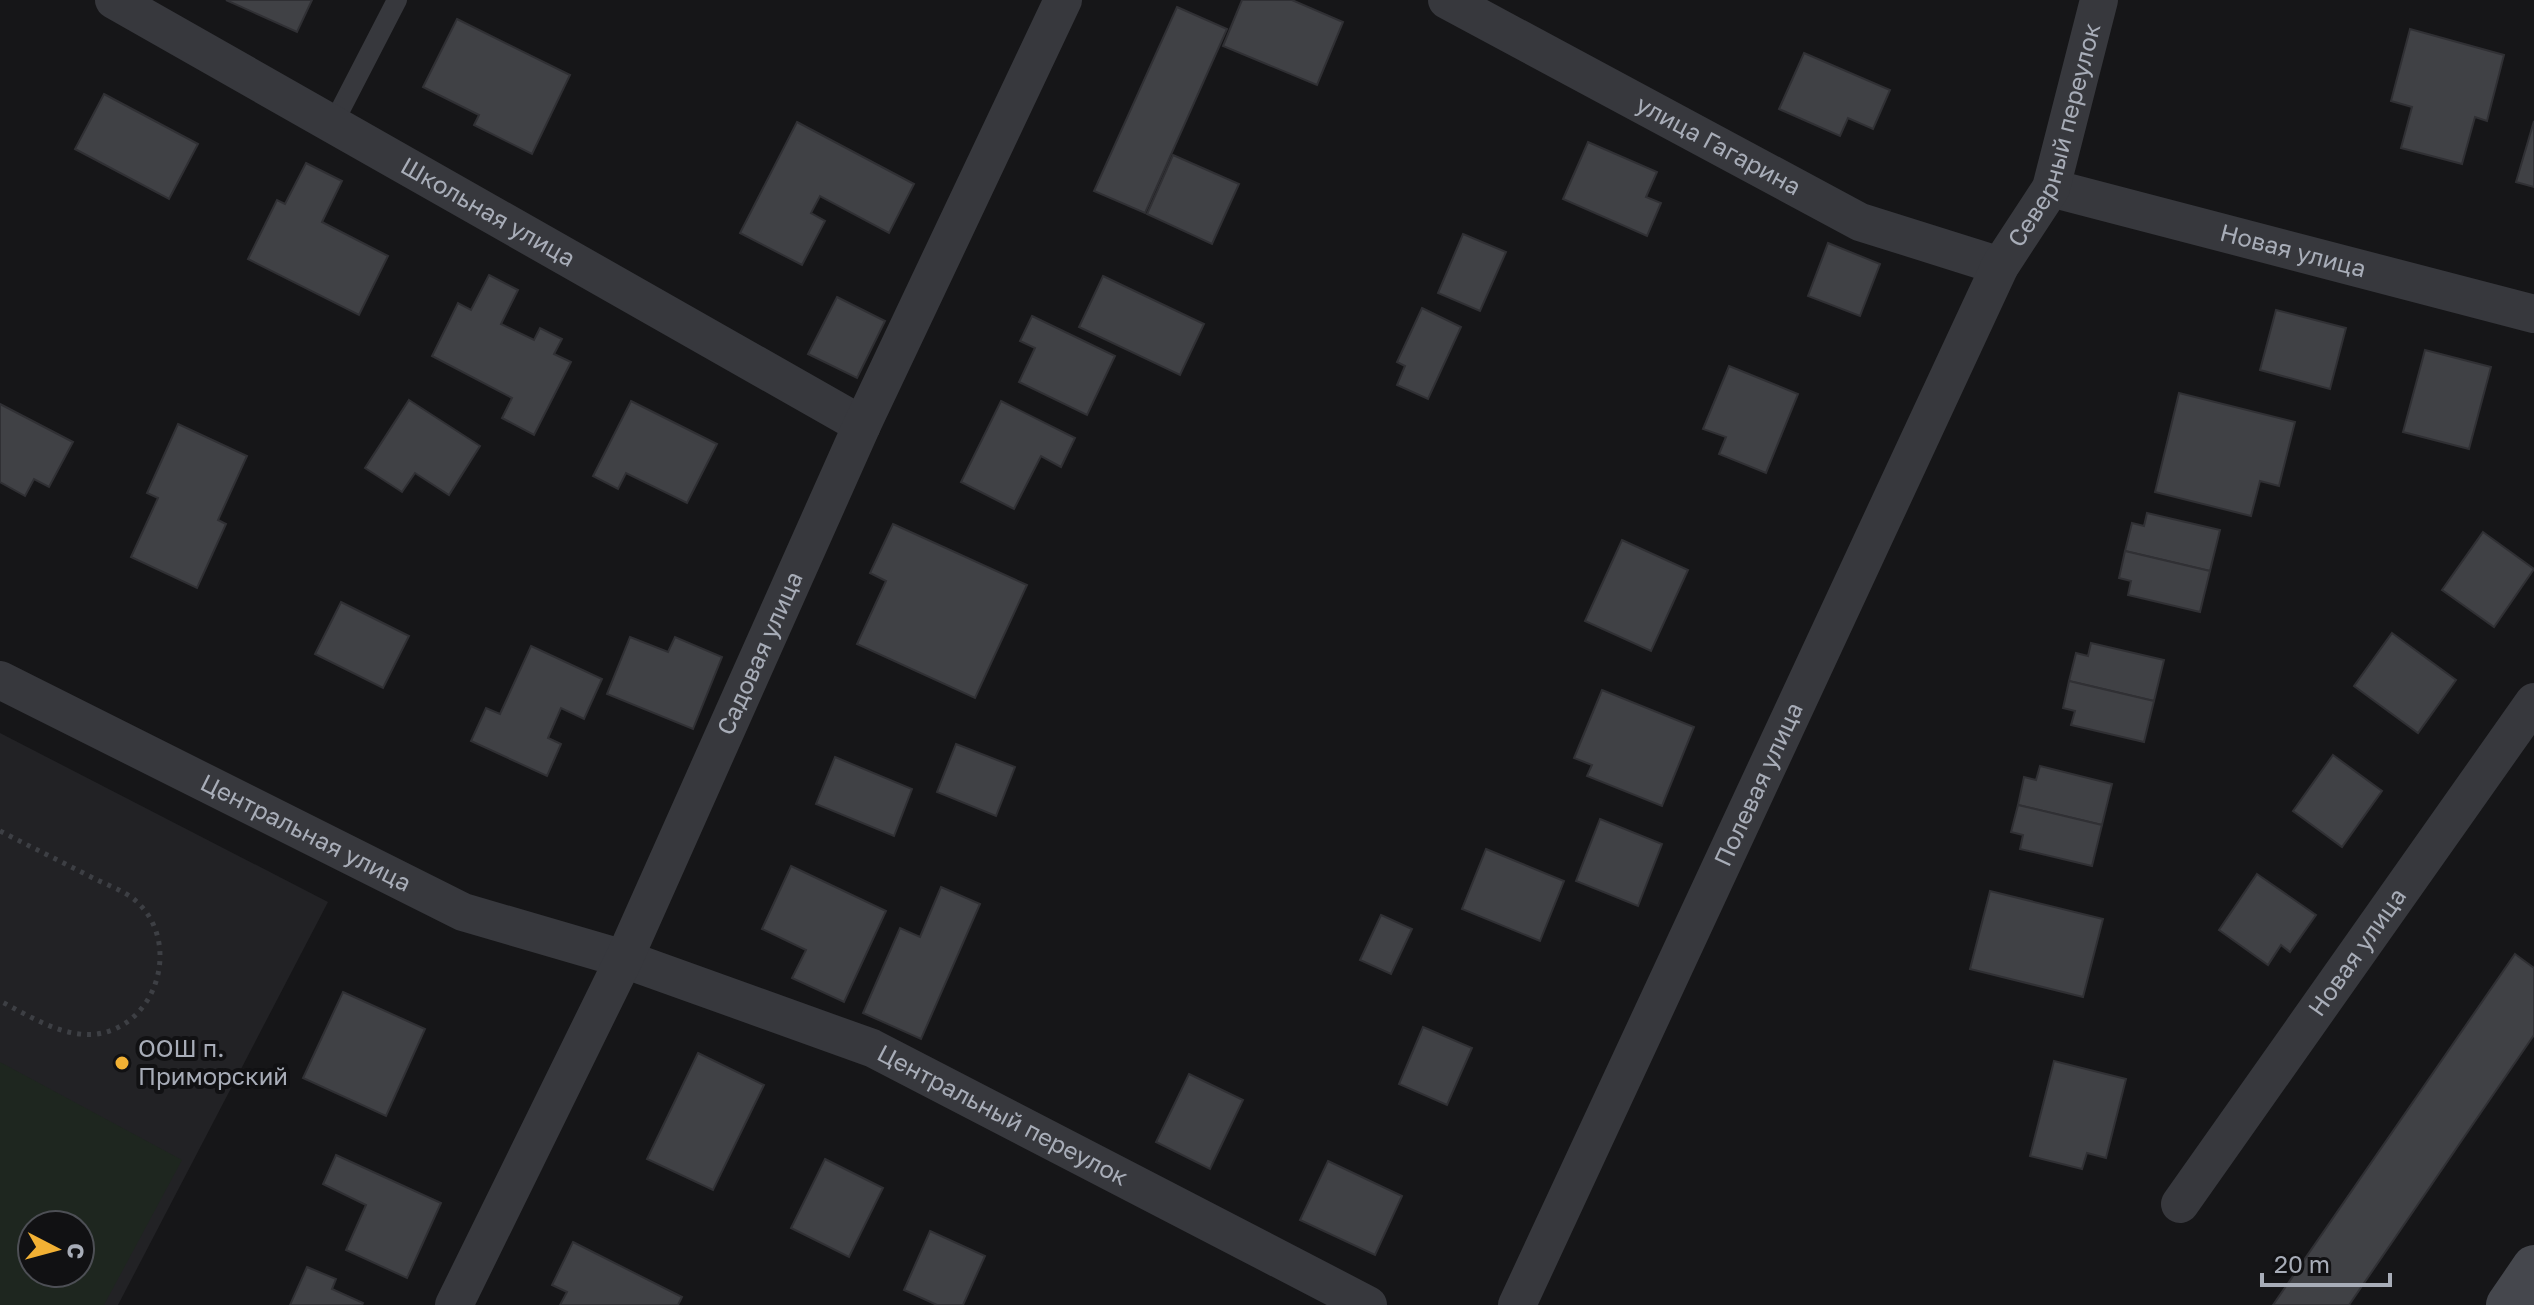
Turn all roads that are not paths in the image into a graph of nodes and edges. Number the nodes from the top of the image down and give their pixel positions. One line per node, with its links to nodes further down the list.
1 (114, 0): 6 (street, Школьная улица)
2 (397, 0): 6 (lane)
3 (1063, 0): 10 (street, Садовая улица)
4 (1447, 0): 8 (street, улица Гагарина)
5 (2099, 0): 7 (street, Северный переулок)
6 (333, 124): 10 (street, Школьная улица)
7 (2051, 188): 8 (street, Северный переулок); 9 (street, Новая улица)
8 (2000, 266): 18 (street, Полевая улица)
9 (2534, 314)
10 (862, 425): 13 (street, Садовая улица)
11 (0, 680): 13 (street, Центральная улица)
12 (2534, 702): 14 (street, Новая улица)
13 (624, 959): 16 (street, Садовая улица); 17 (street, Центральный переулок)
14 (2180, 1204)
15 (2534, 1267): 19 (main road)
16 (454, 1305)
17 (1368, 1305)
18 (1517, 1305)
19 (2508, 1305)

